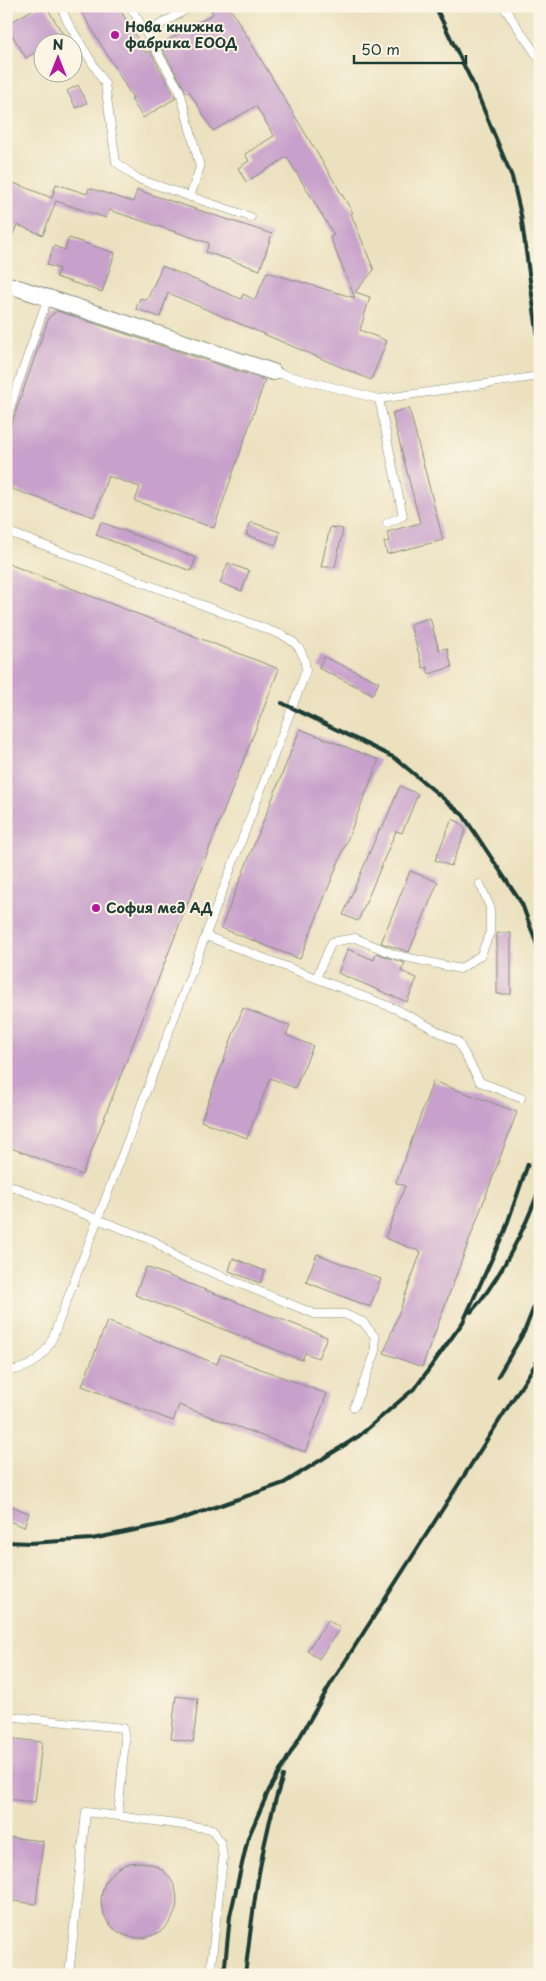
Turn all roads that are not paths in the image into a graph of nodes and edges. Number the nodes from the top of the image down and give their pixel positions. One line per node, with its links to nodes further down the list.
1 (61, 6): 7 (lane)
2 (130, 6): 5 (lane)
3 (192, 6): 5 (lane)
4 (503, 6): 6 (lane)
5 (146, 34): 7 (lane)
6 (540, 60)
7 (190, 197): 8 (lane)
8 (251, 217)
9 (6, 284): 10 (street)
10 (48, 297): 11 (street); 14 (lane)
11 (273, 372): 13 (lane)
12 (540, 376): 13 (lane)
13 (379, 399): 15 (lane)
14 (6, 419)
15 (387, 523)
16 (6, 531): 18 (lane)
17 (480, 884): 19 (lane)
18 (206, 936): 19 (lane); 22 (lane)
19 (316, 978): 20 (lane)
20 (521, 1098)
21 (6, 1184): 22 (lane)
22 (98, 1219): 23 (lane); 24 (lane)
23 (6, 1370)
24 (354, 1407)
25 (6, 1716): 26 (lane)
26 (118, 1816): 27 (lane); 28 (lane)
27 (69, 1975)
28 (210, 1975)

